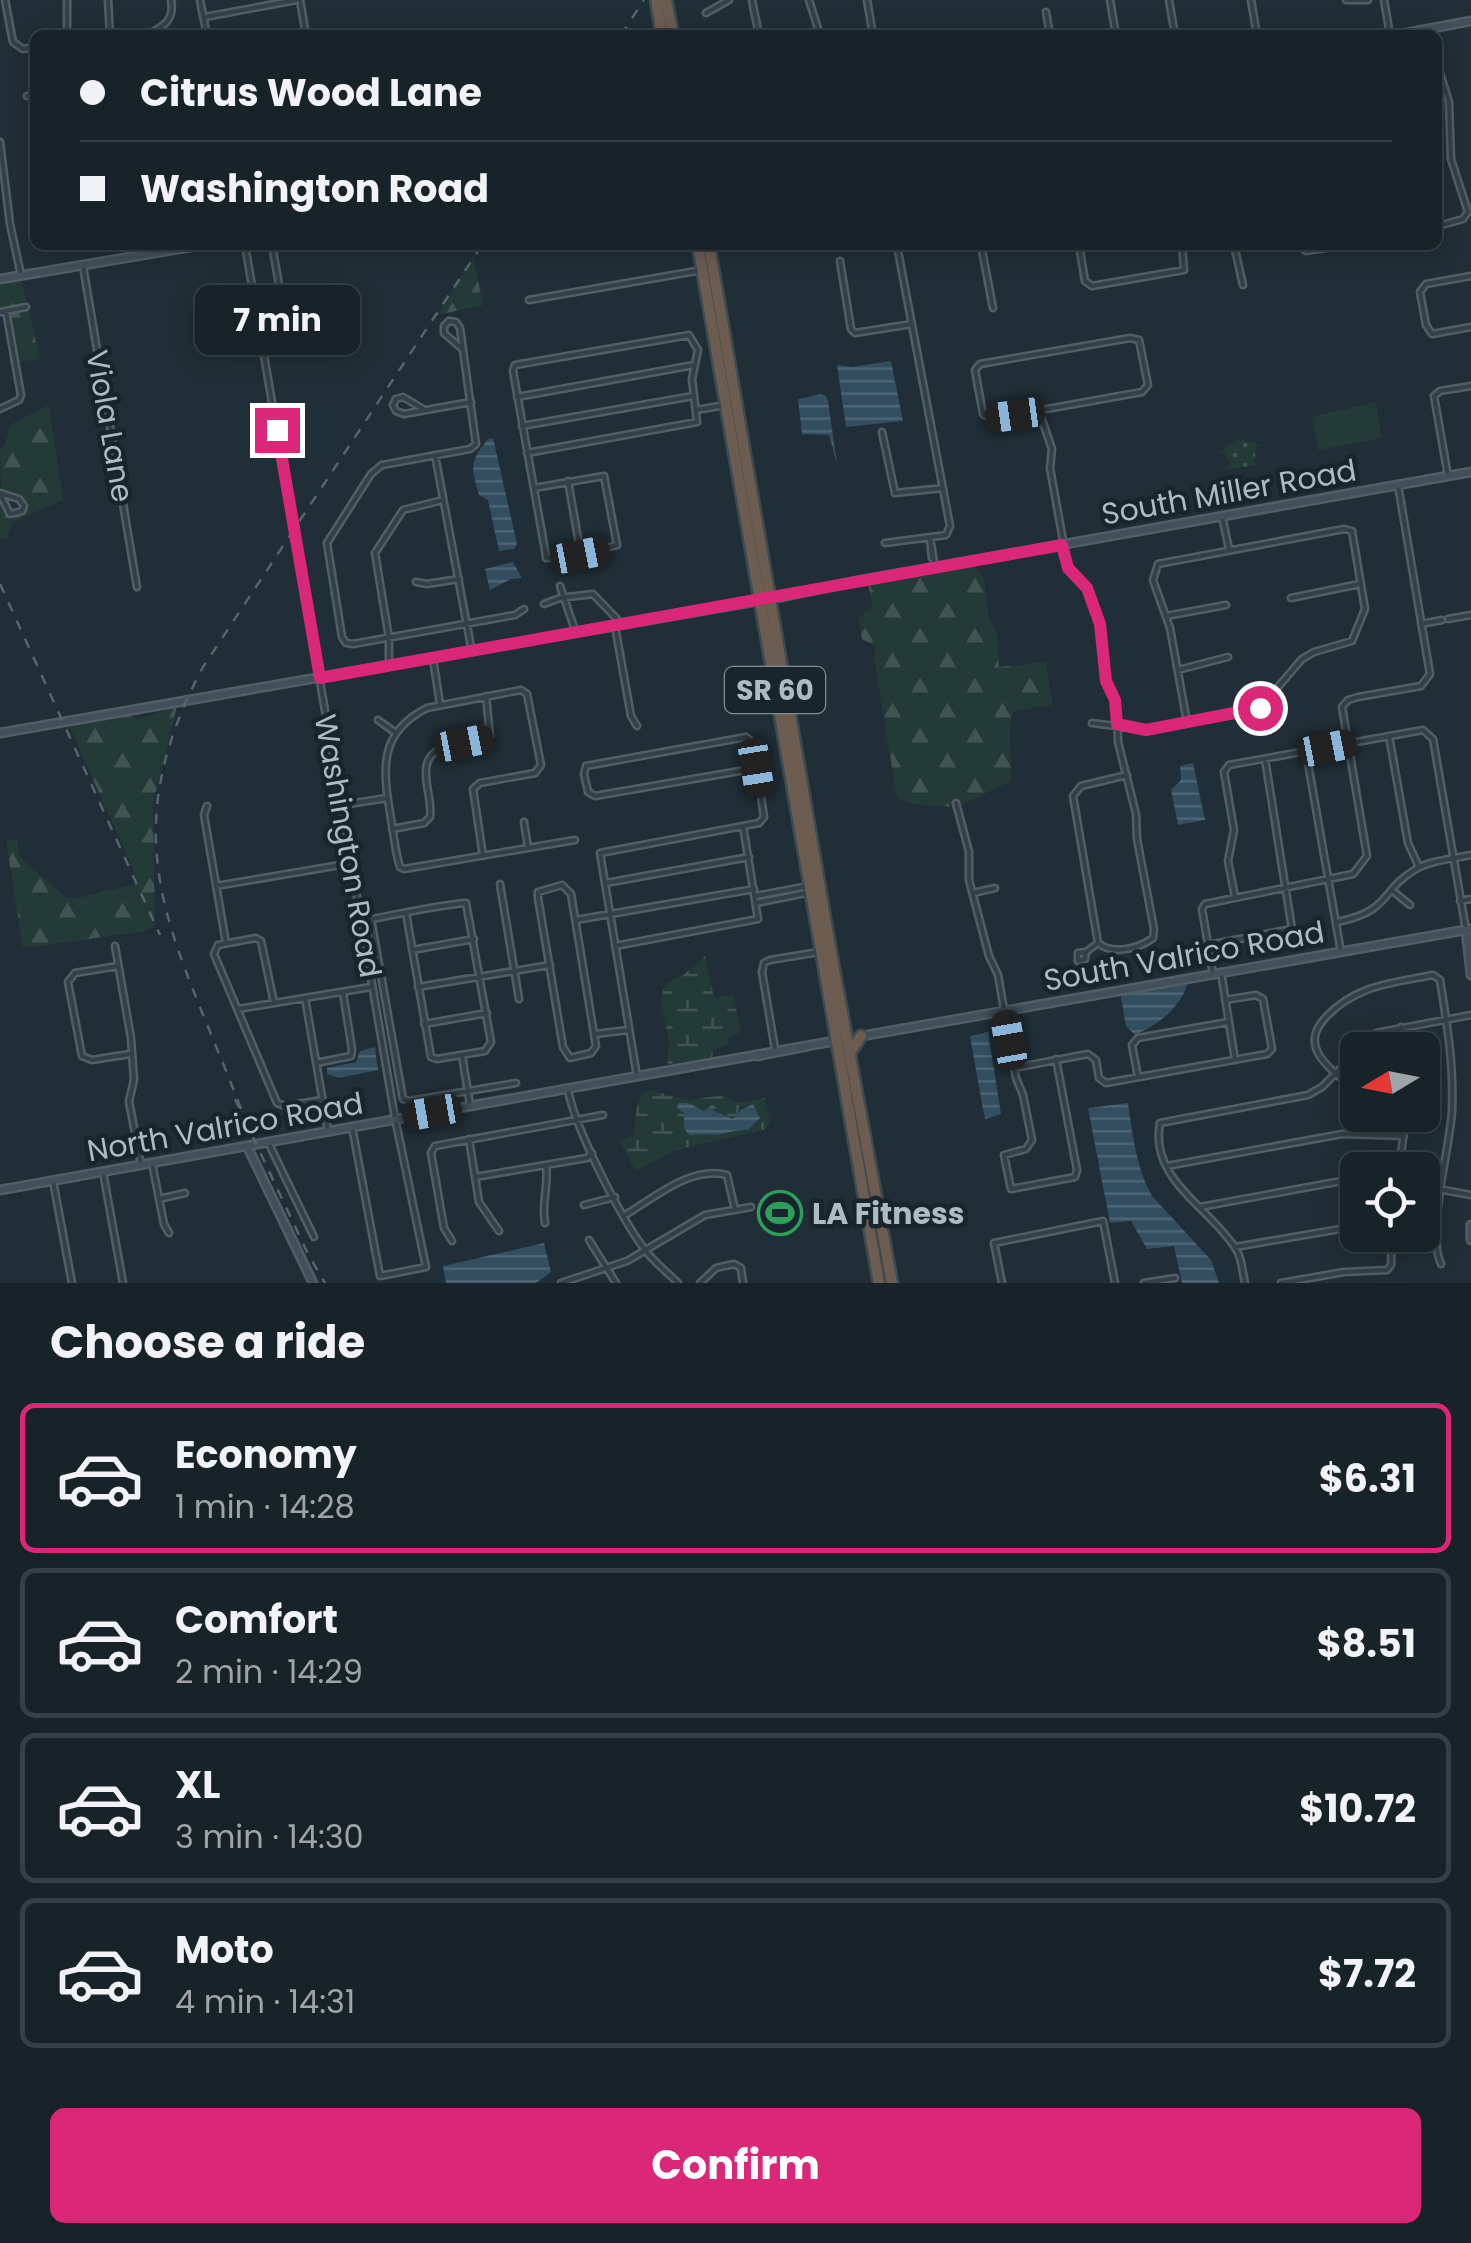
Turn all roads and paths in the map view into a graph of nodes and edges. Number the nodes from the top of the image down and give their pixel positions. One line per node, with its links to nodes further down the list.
1 (5, 0): 39 (street)
2 (67, 0): 23 (street)
3 (108, 0): 24 (street)
4 (171, 0): 25 (street)
5 (200, 0): 21 (street)
6 (298, 0): 21 (street); 27 (street)
7 (656, 0): 28 (highway)
8 (666, 0): 29 (highway)
9 (729, 0): 20 (street)
10 (752, 0): 30 (street)
11 (809, 0): 31 (street)
12 (867, 0): 32 (street)
13 (1110, 0): 34 (street)
14 (1169, 0): 35 (street)
15 (1251, 0): 36 (street)
16 (1346, 0): 17 (street)
17 (1368, 0)
18 (1384, 0): 37 (street)
19 (1046, 12): 33 (street)
20 (706, 13)
21 (205, 17): 26 (street)
22 (1471, 21): 38 (street)
23 (68, 30)
24 (110, 30)
25 (155, 30)
26 (206, 30)
27 (305, 30)
28 (661, 30)
29 (671, 30)
30 (757, 30)
31 (818, 30)
32 (872, 30)
33 (1049, 30)
34 (1115, 30)
35 (1174, 30)
36 (1255, 30)
37 (1392, 30)
38 (1421, 30)
39 (30, 48)
40 (1442, 78): 44 (street)
41 (27, 96): 42 (street)
42 (30, 96)
43 (0, 142): 58 (street)
44 (1442, 225)
45 (174, 250): 56 (street)
46 (245, 250): 125 (street, Washington Road)
47 (273, 250): 65 (street)
48 (699, 250): 57 (highway)
49 (710, 250): 60 (highway, SR 60)
50 (982, 250): 66 (street)
51 (1080, 250): 52 (street)
52 (1183, 250)
53 (1235, 250): 62 (street)
54 (898, 251): 68 (street)
55 (840, 261): 68 (street)
56 (83, 266): 58 (street); 106 (street, Viola Lane)
57 (702, 270): 60 (street); 63 (street); 70 (highway)
58 (21, 275): 61 (street)
59 (1471, 276): 69 (street)
60 (715, 277): 78 (highway, SR 60)
61 (0, 279)
62 (1243, 285)
63 (530, 300)
64 (26, 307): 67 (street)
65 (283, 307)
66 (993, 308)
67 (3, 311): 79 (street)
68 (912, 324): 92 (street)
69 (1471, 327)
70 (715, 340): 72 (street); 78 (highway)
71 (461, 348): 71 (street); 77 (street)
72 (698, 350): 73 (street); 76 (street)
73 (694, 365): 75 (street); 76 (street)
74 (1471, 386): 88 (street)
75 (693, 396): 81 (street); 83 (street)
76 (517, 397): 83 (street)
77 (471, 402): 80 (street); 86 (street)
78 (731, 404): 81 (street); 109 (highway, SR 60); 109 (highway, SR 60)
79 (0, 409)
80 (423, 409): 80 (street)
81 (696, 410): 85 (street)
82 (1039, 412): 82 (street); 98 (street)
83 (522, 426): 85 (street)
84 (882, 432): 92 (street)
85 (527, 453): 91 (street)
86 (436, 455): 94 (street); 119 (street)
87 (1471, 472): 88 (street, South Miller Road)
88 (1448, 476): 90 (street, South Miller Road)
89 (568, 481): 91 (street); 100 (street); 100 (street)
90 (1398, 485): 95 (street, South Miller Road); 116 (street)
91 (534, 488): 100 (street)
92 (943, 488): 96 (street)
93 (0, 494): 93 (street)
94 (443, 500): 102 (street); 119 (street)
95 (1222, 516): 98 (street, South Miller Road); 99 (street)
96 (930, 538): 97 (street); 101 (street); 101 (street)
97 (885, 543)
98 (1062, 545): 101 (street, South Miller Road); 132 (street)
99 (1229, 548): 104 (street); 114 (street)
100 (580, 555)
101 (937, 567): 109 (street, South Miller Road)
102 (459, 579): 103 (street); 115 (street)
103 (416, 582)
104 (1360, 584): 108 (street); 129 (street)
105 (560, 586): 107 (street)
106 (138, 587)
107 (564, 598): 110 (street); 117 (street); 118 (street)
108 (1291, 598)
109 (765, 600): 117 (street, South Miller Road); 131 (highway, SR 60)
110 (544, 604)
111 (1226, 604): 114 (street)
112 (524, 609): 115 (street)
113 (1471, 615): 116 (street)
114 (1166, 616): 124 (street)
115 (468, 624): 119 (street); 120 (street)
116 (1422, 624): 137 (street)
117 (617, 625): 118 (street, South Miller Road); 133 (street)
118 (576, 633): 120 (street, South Miller Road)
119 (389, 638): 123 (street)
120 (472, 652): 122 (street, South Miller Road)
121 (1228, 657): 124 (street)
122 (432, 659): 123 (street, South Miller Road); 127 (street)
123 (392, 666): 125 (street, South Miller Road)
124 (1178, 670): 129 (street)
125 (320, 678): 135 (street, South Miller Road); 144 (street, Washington Road)
126 (486, 696): 127 (street); 148 (street); 151 (street)
127 (440, 704): 134 (street)
128 (378, 720): 134 (street)
129 (1187, 722): 132 (street)
130 (1092, 723): 132 (street)
131 (787, 724): 163 (highway, SR 60); 163 (highway, SR 60)
132 (1117, 724): 141 (street)
133 (637, 726)
134 (396, 733): 142 (street)
135 (0, 734)
136 (1389, 736): 137 (street); 154 (street); 156 (street)
137 (1348, 744): 138 (street); 157 (street)
138 (1306, 752): 139 (street); 157 (street)
139 (1265, 759): 164 (street); 167 (street)
140 (756, 768): 140 (street); 147 (street)
141 (1127, 775): 181 (street); 181 (street)
142 (387, 798): 144 (street); 148 (street)
143 (956, 803): 166 (street)
144 (342, 805): 155 (street, Washington Road)
145 (207, 806): 160 (street)
146 (524, 822): 150 (street)
147 (743, 826): 153 (street); 158 (street)
148 (392, 829): 151 (street)
149 (575, 840): 150 (street)
150 (528, 848): 151 (street)
151 (482, 856)
152 (1471, 856): 154 (street)
153 (748, 857): 158 (street); 162 (street)
154 (1453, 859): 156 (street); 170 (street)
155 (352, 862): 160 (street); 176 (street, Washington Road)
156 (1420, 867): 165 (street)
157 (1328, 880): 164 (street); 177 (street)
158 (604, 883): 173 (street)
159 (500, 884): 192 (street)
160 (216, 886): 180 (street)
161 (995, 888): 166 (street)
162 (754, 889): 168 (street); 173 (street)
163 (817, 890): 168 (street); 187 (highway, SR 60); 215 (highway, SR 60)
164 (1287, 890): 167 (street); 182 (street)
165 (1392, 891): 171 (street); 177 (street)
166 (972, 894): 204 (street)
167 (1235, 898): 182 (street)
168 (756, 899): 184 (street)
169 (1471, 899): 170 (street)
170 (1460, 901): 178 (street)
171 (1410, 905)
172 (406, 913): 174 (street); 179 (street); 186 (street)
173 (608, 915): 175 (street); 184 (street)
174 (371, 919): 176 (street); 232 (street)
175 (576, 920): 190 (street); 213 (street)
176 (362, 921): 196 (street, Washington Road)
177 (1336, 922): 189 (street)
178 (1468, 929): 185 (street); 189 (street, South Valrico Road); 194 (street)
179 (474, 939): 186 (street); 195 (street)
180 (226, 943): 202 (street); 203 (street)
181 (1098, 943): 188 (street)
182 (1208, 945): 193 (street)
183 (115, 946): 191 (street)
184 (614, 947): 211 (street)
185 (1471, 948)
186 (412, 950): 197 (street)
187 (820, 952): 215 (highway, SR 60); 217 (street)
188 (1086, 952)
189 (1341, 952): 193 (street, South Valrico Road)
190 (550, 965): 192 (street); 213 (street)
191 (118, 966): 218 (street); 218 (street)
192 (514, 970): 195 (street); 200 (street)
193 (1217, 973): 201 (street); 204 (street, South Valrico Road)
194 (1471, 975)
195 (481, 976): 197 (street); 205 (street)
196 (372, 987): 198 (street); 236 (street, Washington Road)
197 (418, 987): 209 (street)
198 (343, 992): 199 (street); 224 (street)
199 (304, 998): 202 (street); 224 (street)
200 (519, 1000)
201 (1225, 1000): 208 (street); 223 (street)
202 (274, 1003): 203 (street)
203 (238, 1010): 233 (street)
204 (1004, 1011): 214 (street, South Valrico Road); 225 (street)
205 (487, 1013): 209 (street); 219 (street)
206 (1471, 1015): 207 (street)
207 (1446, 1019): 210 (street); 226 (street); 257 (street)
208 (1228, 1022): 223 (street); 229 (street)
209 (424, 1024): 219 (street)
210 (1401, 1027): 212 (street); 226 (street)
211 (628, 1030): 213 (street); 227 (street)
212 (1402, 1032)
213 (595, 1034)
214 (861, 1036): 215 (street, South Valrico Road); 221 (highway)
215 (840, 1039): 216 (street, North Valrico Road); 221 (highway, SR 60); 256 (highway, SR 60)
216 (809, 1045): 217 (street, North Valrico Road); 220 (street, North Valrico Road)
217 (776, 1049): 220 (street, North Valrico Road)
218 (132, 1054): 250 (street)
219 (462, 1055): 232 (street)
220 (754, 1055): 227 (street, North Valrico Road)
221 (849, 1055): 256 (highway, SR 60)
222 (1056, 1060): 225 (street); 225 (street); 229 (street)
223 (1235, 1060): 229 (street)
224 (316, 1062): 233 (street)
225 (1014, 1068)
226 (1336, 1072): 228 (street); 251 (street)
227 (637, 1076): 231 (street, North Valrico Road)
228 (1340, 1076)
229 (1138, 1077)
230 (516, 1083): 232 (street)
231 (568, 1089): 234 (street, North Valrico Road); 237 (street)
232 (468, 1092): 234 (street)
233 (322, 1100): 239 (street)
234 (470, 1106): 236 (street, North Valrico Road)
235 (603, 1114): 237 (street)
236 (395, 1118): 238 (street, North Valrico Road); 238 (street, Washington Road)
237 (575, 1118): 243 (street); 246 (street)
238 (352, 1126): 239 (street, North Valrico Road)
239 (328, 1131): 244 (street, North Valrico Road)
240 (1404, 1132): 242 (street)
241 (1359, 1133): 242 (street); 251 (street)
242 (1404, 1136): 247 (street)
243 (469, 1139): 253 (street); 276 (street)
244 (268, 1142): 245 (street, North Valrico Road); 273 (street)
245 (247, 1146): 248 (street, North Valrico Road); 285 (street)
246 (592, 1152): 249 (street); 261 (street)
247 (1402, 1152)
248 (152, 1164): 250 (street, North Valrico Road); 262 (street)
249 (546, 1165): 253 (street); 268 (street)
250 (140, 1166): 252 (street, North Valrico Road)
251 (1167, 1166): 265 (street)
252 (103, 1172): 254 (street, North Valrico Road); 284 (street)
253 (476, 1177): 271 (street)
254 (53, 1181): 258 (street, North Valrico Road); 283 (street)
255 (1340, 1181): 265 (street)
256 (867, 1184): 291 (highway, SR 60); 291 (highway)
257 (1442, 1189): 260 (street); 280 (street)
258 (0, 1190)
259 (185, 1193): 262 (street)
260 (1471, 1195)
261 (615, 1196): 263 (street); 267 (street)
262 (159, 1200): 272 (street)
263 (584, 1205)
264 (751, 1207): 266 (street)
265 (1199, 1208): 277 (street)
266 (734, 1210): 267 (street); 278 (street)
267 (625, 1215): 278 (street)
268 (545, 1223)
269 (1471, 1225): 275 (street)
270 (1340, 1229): 277 (street)
271 (499, 1230)
272 (170, 1233)
273 (314, 1237)
274 (589, 1240): 281 (street)
275 (1471, 1240)
276 (452, 1241)
277 (1235, 1246): 295 (street)
278 (645, 1250): 281 (street); 288 (street)
279 (1391, 1252): 296 (street)
280 (1441, 1264)
281 (608, 1266): 286 (street); 287 (street)
282 (1175, 1278): 294 (street)
283 (72, 1283)
284 (123, 1283)
285 (313, 1283)
286 (561, 1283)
287 (616, 1283)
288 (678, 1283)
289 (700, 1283): 290 (street)
290 (743, 1283)
291 (885, 1283)
292 (1002, 1283): 293 (street)
293 (1115, 1283)
294 (1144, 1283)
295 (1245, 1283)
296 (1282, 1283)

